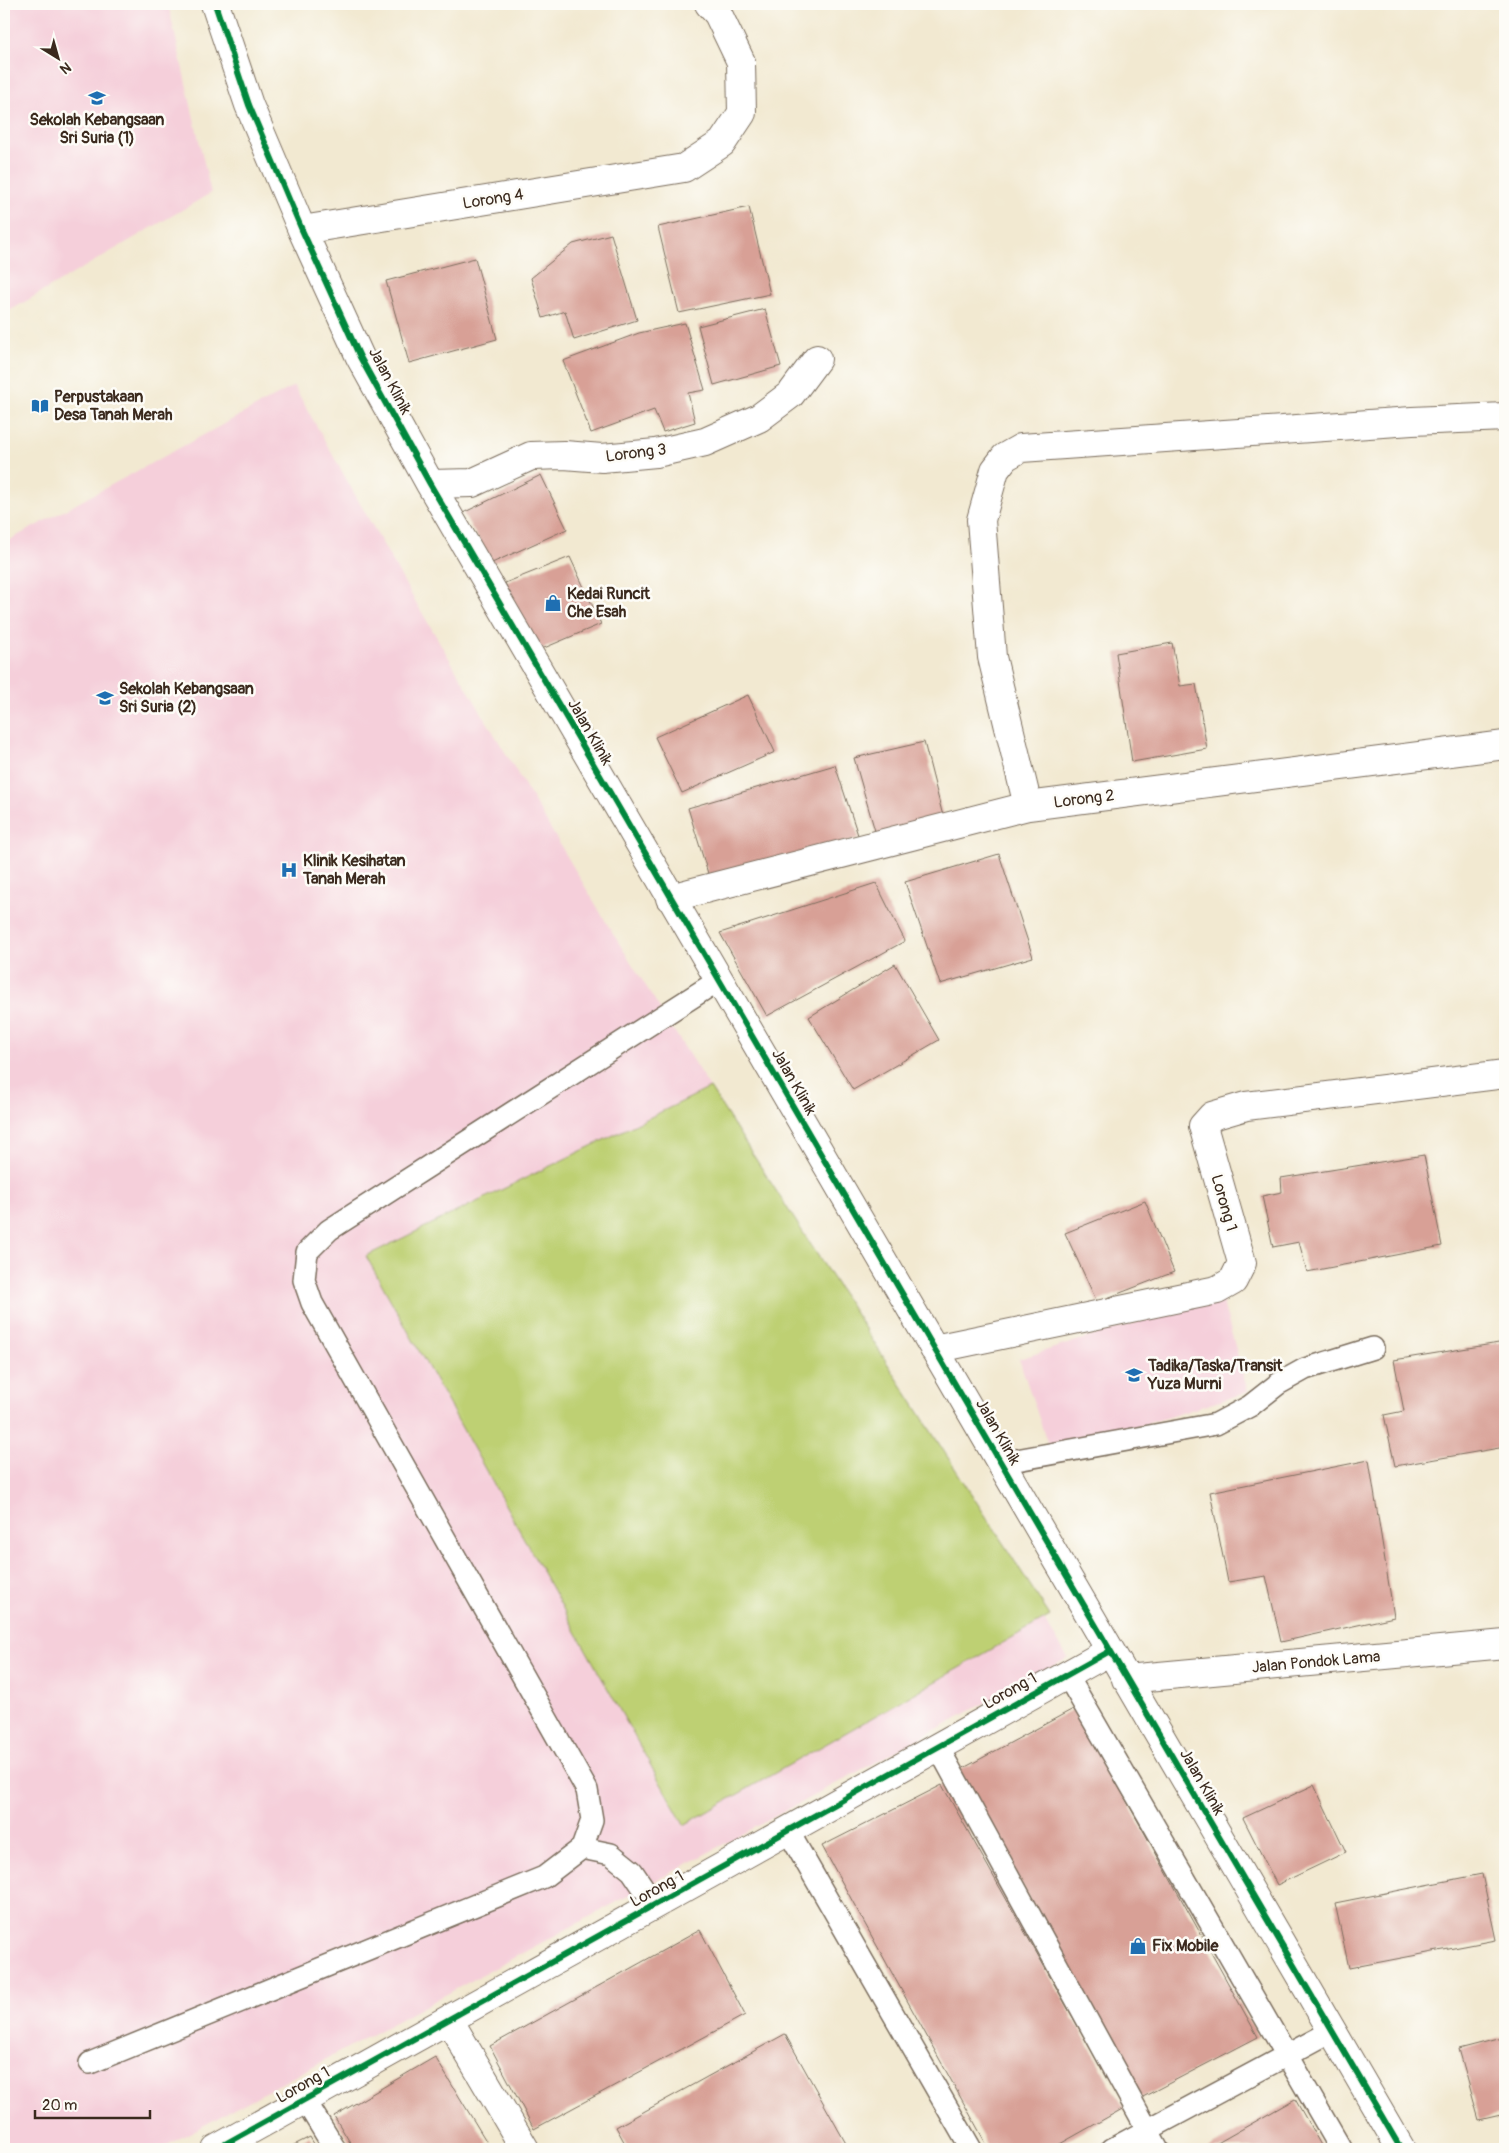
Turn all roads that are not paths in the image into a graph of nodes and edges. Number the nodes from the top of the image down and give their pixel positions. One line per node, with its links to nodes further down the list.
1 (215, 4): 3 (street, Jalan Klinik)
2 (709, 4): 3 (street, Lorong 4)
3 (302, 230): 6 (street, Jalan Klinik)
4 (817, 359): 6 (street, Lorong 3)
5 (1505, 417): 8 (street)
6 (430, 484): 9 (street, Jalan Klinik)
7 (1505, 744): 8 (street, Lorong 2)
8 (1028, 806): 9 (street, Lorong 2)
9 (670, 898): 10 (street, Jalan Klinik)
10 (719, 980): 13 (street, Jalan Klinik); 21 (lane)
11 (1505, 1074): 13 (street, Lorong 1)
12 (1373, 1348): 14 (lane)
13 (934, 1349): 14 (street, Jalan Klinik)
14 (1000, 1463): 16 (street, Jalan Klinik)
15 (1505, 1644): 18 (street, Jalan Pondok Lama)
16 (1110, 1652): 17 (street, Lorong 1); 18 (street, Jalan Klinik)
17 (1067, 1675): 19 (street, Lorong 1); 25 (lane)
18 (1126, 1679): 24 (street, Jalan Klinik)
19 (938, 1747): 20 (street, Lorong 1); 28 (lane)
20 (788, 1831): 22 (street, Lorong 1); 32 (lane)
21 (582, 1848): 22 (lane); 26 (lane)
22 (655, 1905): 23 (street, Lorong 1)
23 (449, 2020): 27 (street, Lorong 1); 31 (street)
24 (1332, 2031): 25 (lane); 36 (street, Jalan Klinik)
25 (1287, 2056): 28 (lane); 35 (lane)
26 (90, 2063)
27 (305, 2100): 29 (street, Lorong 1); 30 (lane)
28 (1148, 2130): 33 (lane); 34 (lane)
29 (216, 2149)
30 (335, 2149)
31 (526, 2149)
32 (971, 2149)
33 (1112, 2149)
34 (1158, 2149)
35 (1341, 2149)
36 (1401, 2149)

